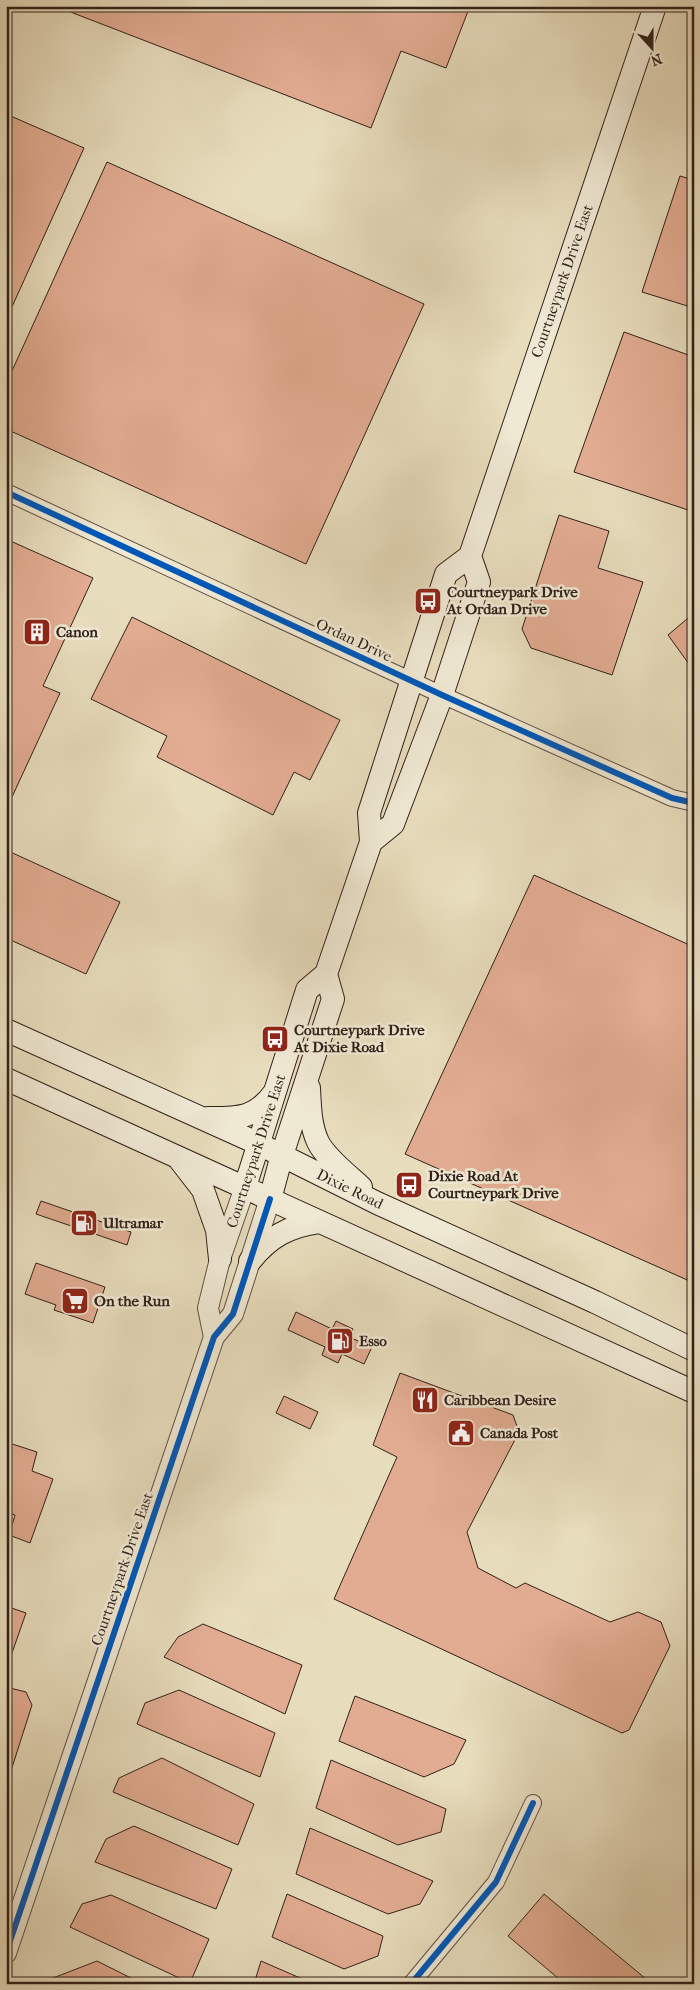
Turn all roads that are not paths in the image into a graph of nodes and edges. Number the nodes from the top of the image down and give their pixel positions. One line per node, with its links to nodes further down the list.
1 (655, 6): 3 (main road, Courtneypark Drive East)
2 (6, 492): 4 (street, Ordan Drive)
3 (470, 556): 4 (main road); 5 (main road)
4 (412, 681): 5 (street, Ordan Drive); 7 (main road)
5 (442, 695): 6 (street, Ordan Drive); 7 (main road)
6 (694, 802)
7 (371, 842): 8 (main road)
8 (326, 974): 10 (main road, Courtneypark Drive East); 12 (main road, Courtneypark Drive East)
9 (6, 1030): 13 (main road, Dixie Road)
10 (309, 1074): 15 (main road, Courtneypark Drive East); 19 (main road)
11 (6, 1079): 16 (main road)
12 (276, 1090): 13 (main road); 14 (main road, Courtneypark Drive East)
13 (201, 1118): 14 (main road, Dixie Road)
14 (259, 1144): 15 (main road, Dixie Road); 17 (main road, Courtneypark Drive East)
15 (282, 1155): 18 (main road, Courtneypark Drive East); 19 (main road, Dixie Road)
16 (178, 1158): 17 (main road); 21 (main road)
17 (245, 1187): 18 (main road); 21 (street, Courtneypark Drive East)
18 (270, 1199): 20 (main road); 22 (street, Courtneypark Drive East)
19 (377, 1203): 24 (main road, Dixie Road)
20 (319, 1222): 22 (main road); 25 (main road)
21 (220, 1259): 23 (street, Courtneypark Drive East)
22 (250, 1261): 23 (street, Courtneypark Drive East)
23 (214, 1337): 27 (street, Courtneypark Drive East)
24 (694, 1350)
25 (694, 1392)
26 (533, 1803): 28 (street)
27 (6, 1953)
28 (411, 1984)

